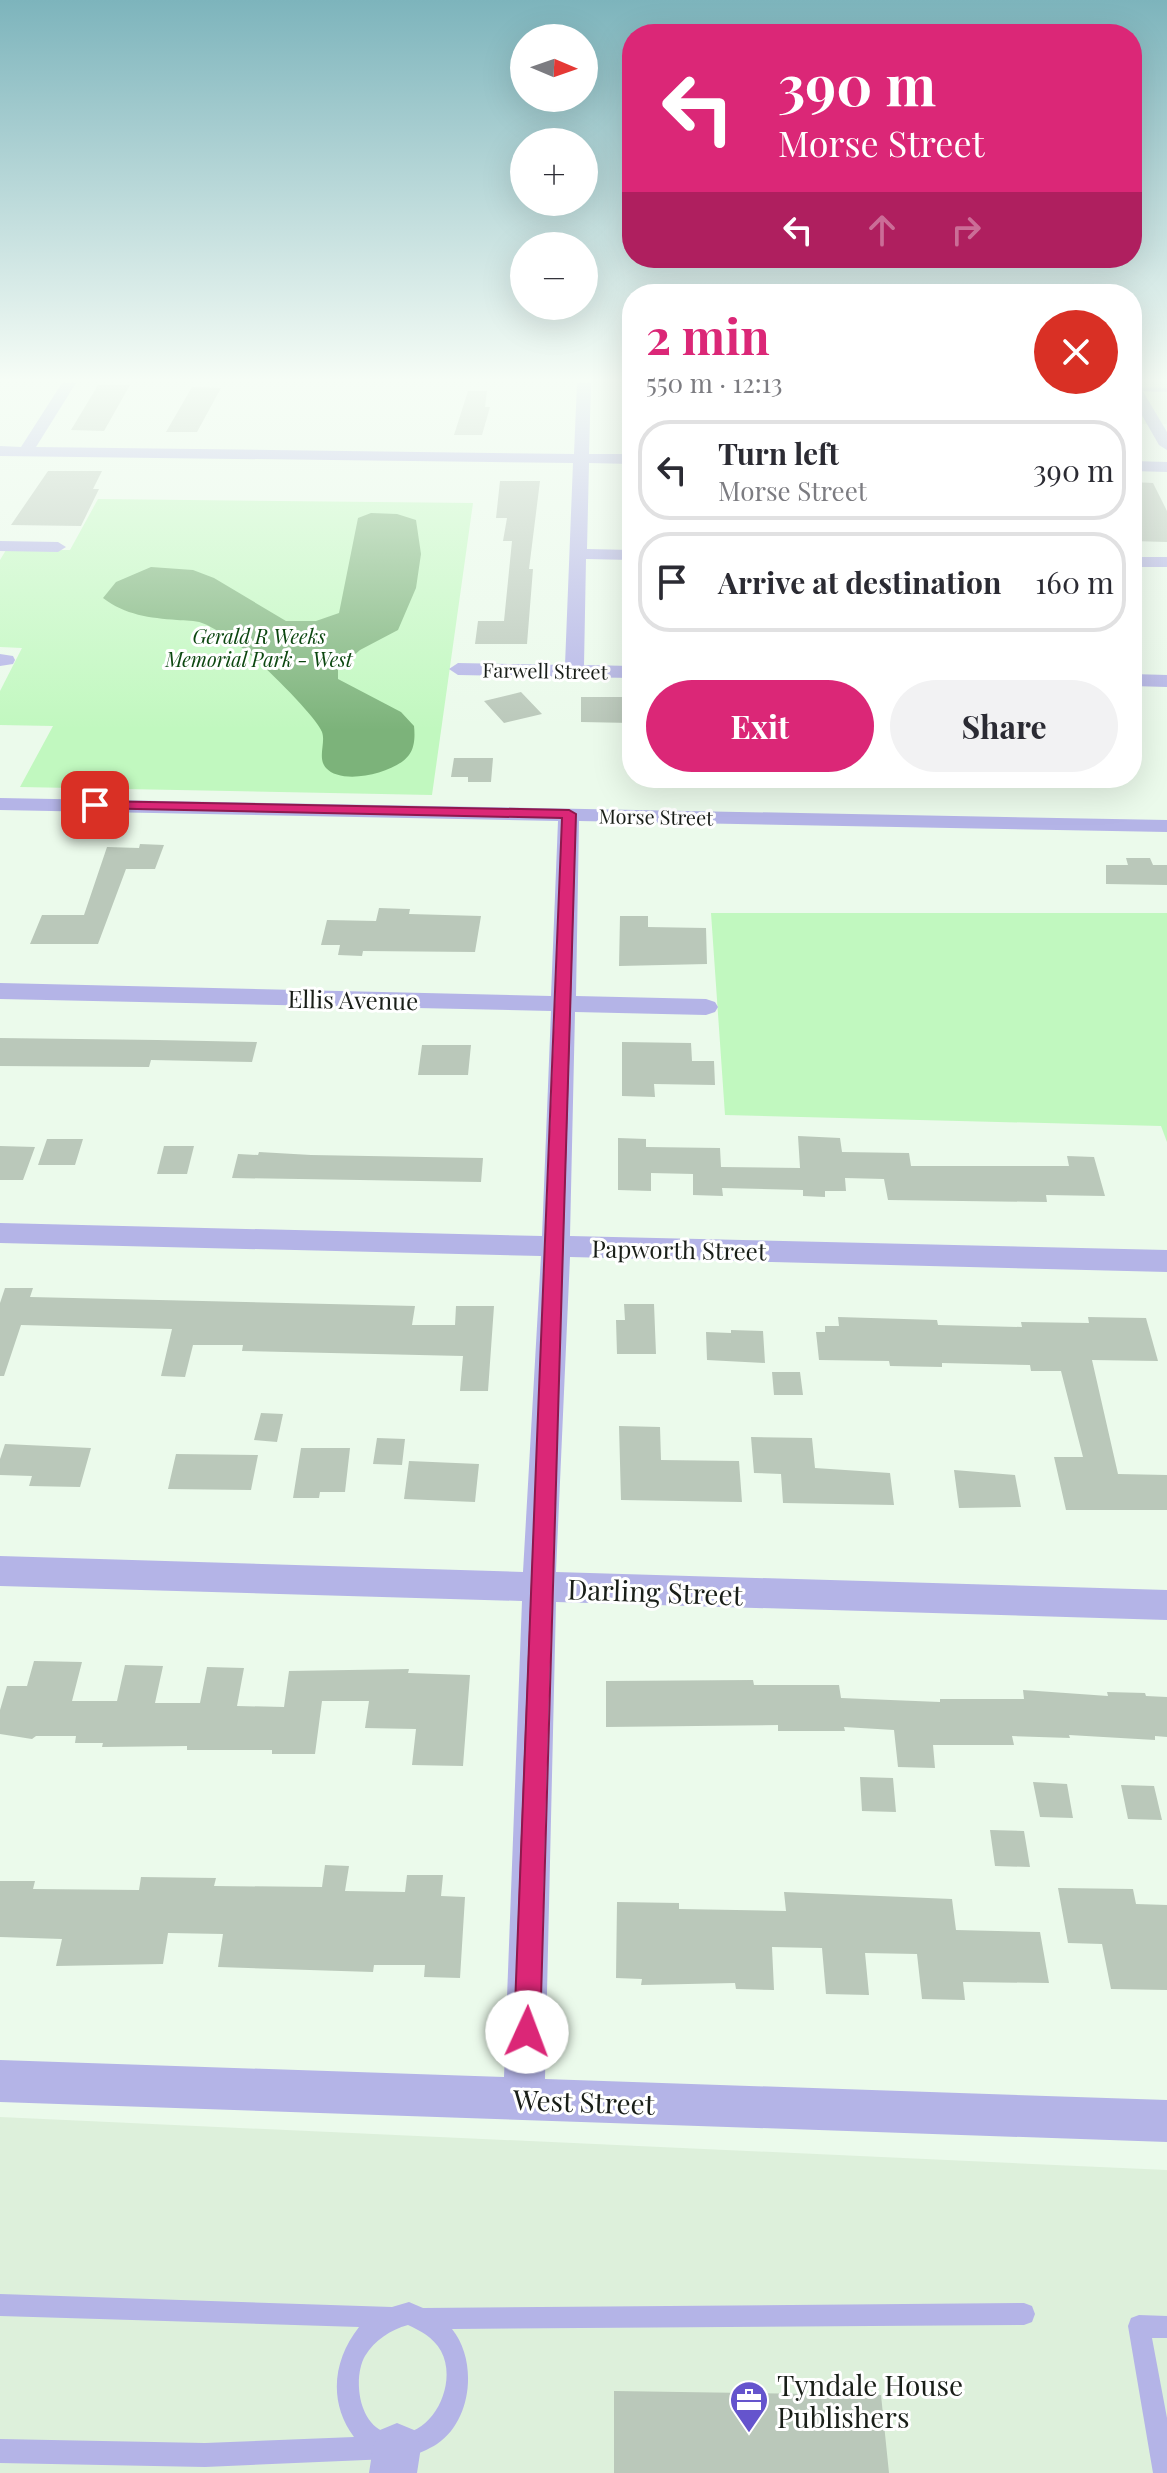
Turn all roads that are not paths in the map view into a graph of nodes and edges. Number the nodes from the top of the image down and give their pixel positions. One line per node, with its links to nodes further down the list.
1 (579, 498): 4 (street)
2 (0, 546): 3 (street)
3 (58, 547)
4 (577, 554): 5 (street); 9 (street)
5 (622, 555)
6 (1142, 562): 7 (street)
7 (1167, 562)
8 (458, 669): 9 (street, Farwell Street)
9 (574, 671): 10 (street, Farwell Street)
10 (622, 672)
11 (1142, 680): 12 (street)
12 (1167, 681)
13 (0, 804): 14 (street, Morse Street)
14 (569, 814): 15 (street, Morse Street); 17 (street)
15 (1167, 826)
16 (0, 991): 17 (street, Ellis Avenue)
17 (565, 1004): 18 (street, Ellis Avenue); 20 (street)
18 (706, 1007)
19 (0, 1233): 20 (street, Papworth Street)
20 (556, 1246): 21 (street, Papworth Street); 23 (street)
21 (1167, 1261)
22 (0, 1571): 23 (street, Darling Street)
23 (539, 1588): 24 (street, Darling Street); 26 (street)
24 (1167, 1605)
25 (0, 2081): 26 (street, West Street)
26 (524, 2099): 27 (street, West Street)
27 (1167, 2121)
28 (0, 2305): 30 (lane)
29 (1024, 2314): 31 (lane)
30 (390, 2317): 31 (lane); 34 (lane)
31 (427, 2318): 34 (lane)
32 (1167, 2327): 35 (lane)
33 (0, 2451): 34 (lane)
34 (395, 2460)
35 (1165, 2473)

